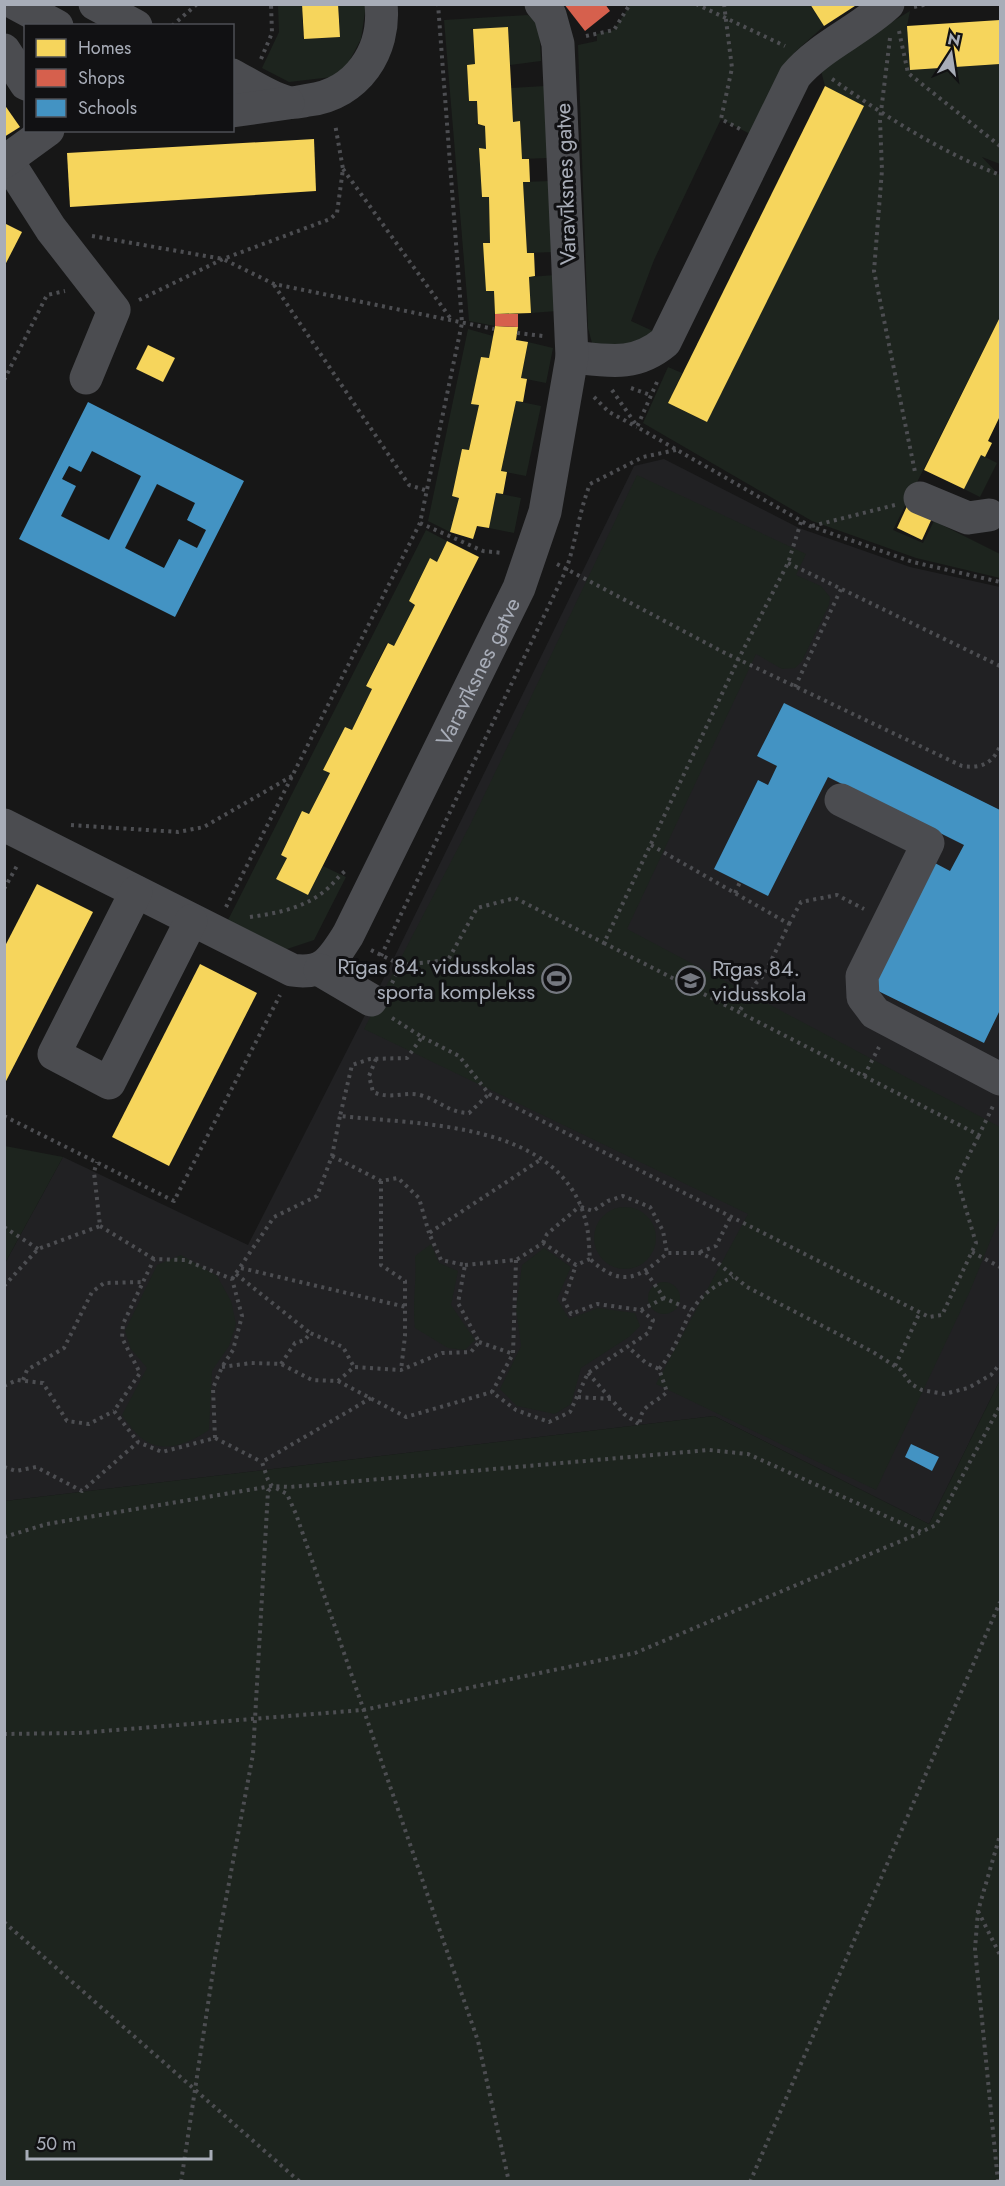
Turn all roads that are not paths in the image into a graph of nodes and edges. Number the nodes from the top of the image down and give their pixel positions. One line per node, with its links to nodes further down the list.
1 (16, 4): 6 (street)
2 (95, 4): 7 (street)
3 (381, 4): 10 (street)
4 (541, 4): 13 (street, Varavīksnes gatve)
5 (896, 16): 13 (street)
6 (53, 24)
7 (132, 24)
8 (4, 50): 9 (street)
9 (24, 81)
10 (238, 90)
11 (45, 132): 12 (street)
12 (6, 161): 14 (street)
13 (571, 370): 21 (street, Varavīksnes gatve)
14 (86, 378)
15 (920, 498): 16 (street)
16 (997, 509)
17 (841, 800): 23 (street)
18 (18, 832): 19 (street)
19 (136, 892): 20 (street); 20 (street)
20 (208, 925): 21 (street)
21 (306, 970): 22 (street)
22 (383, 1003)
23 (998, 1090)

